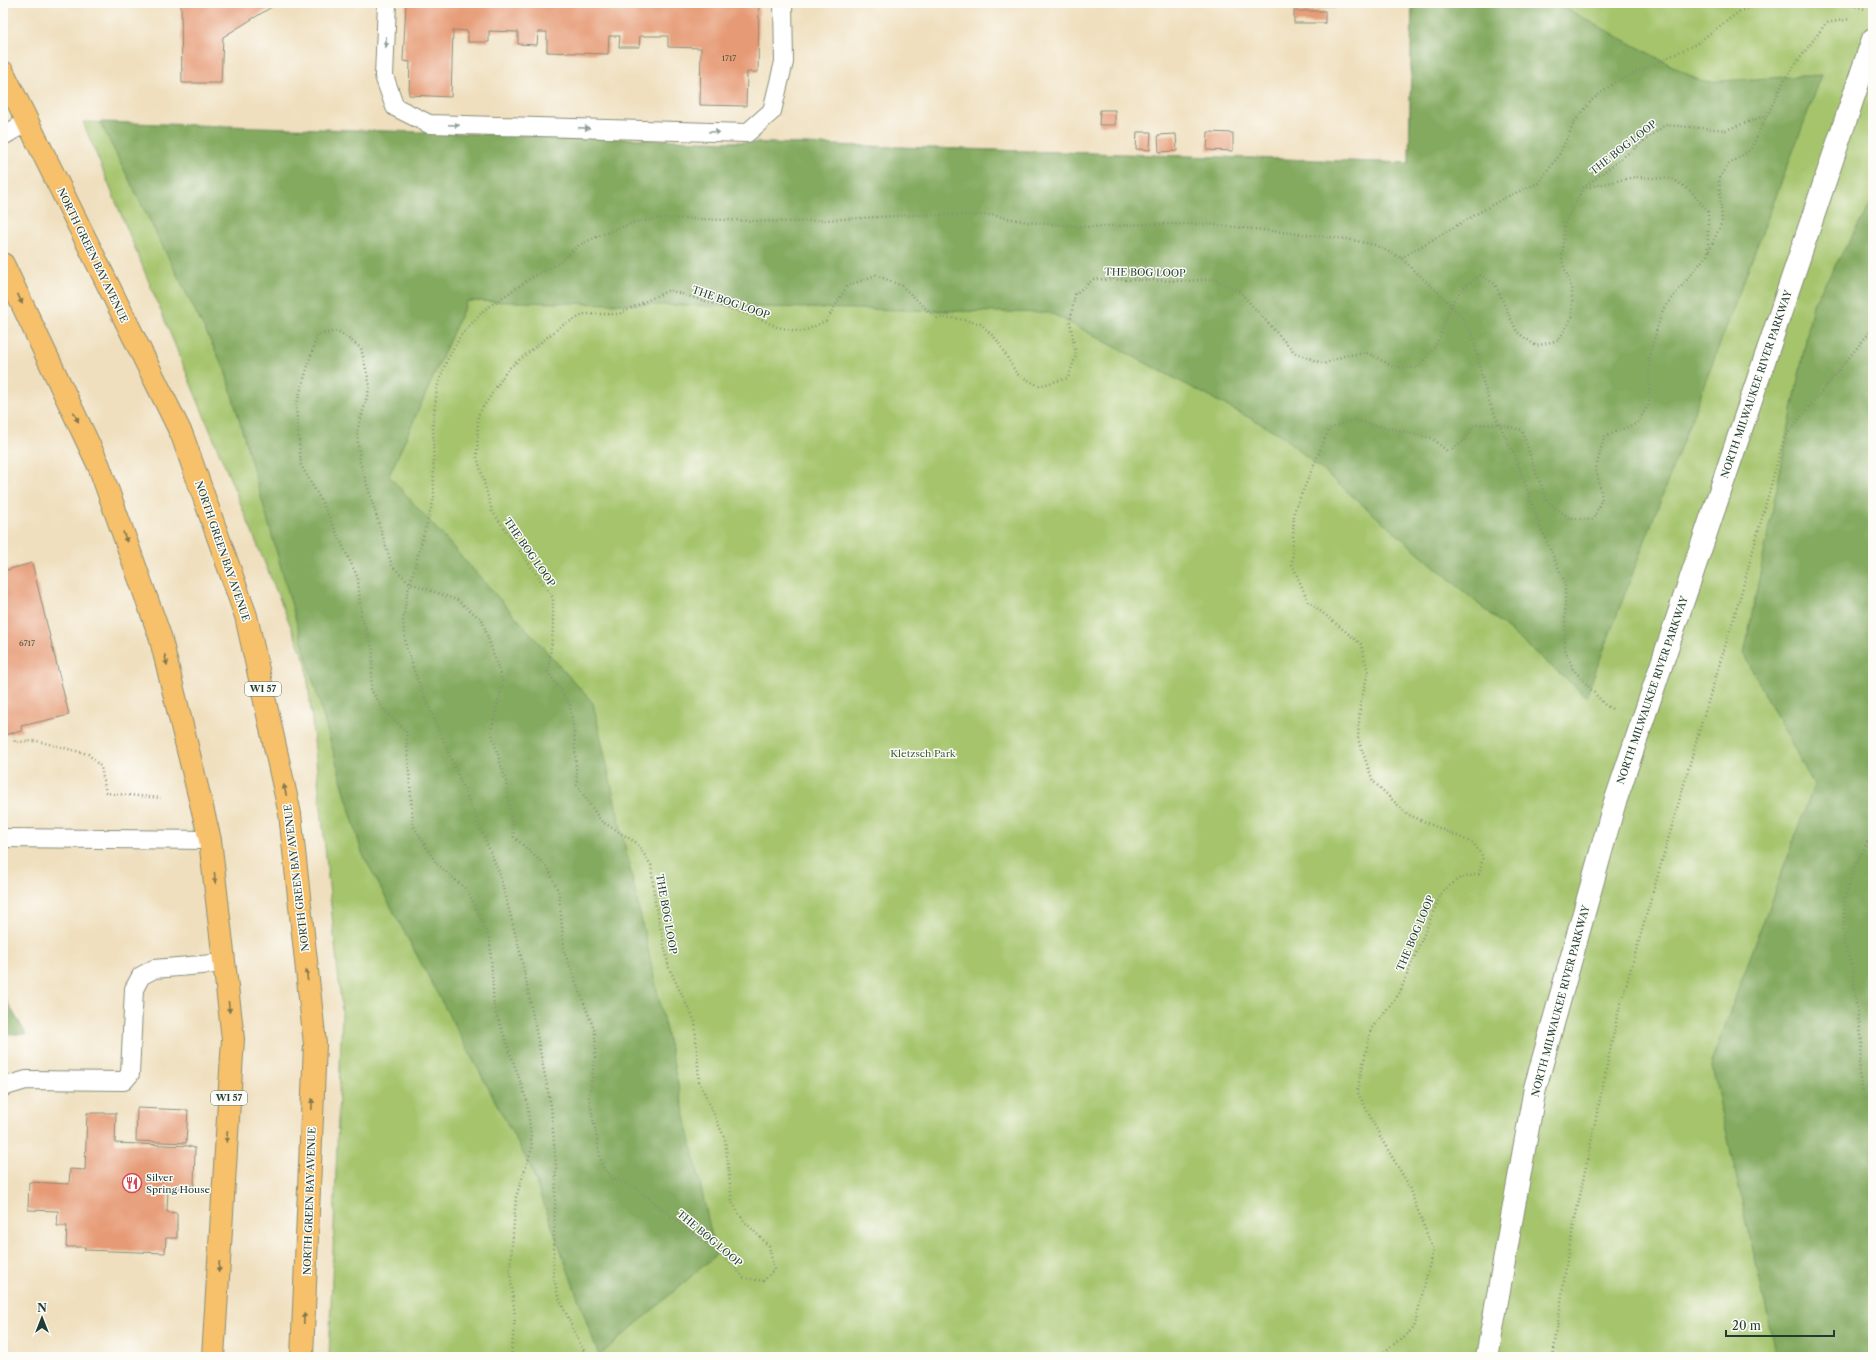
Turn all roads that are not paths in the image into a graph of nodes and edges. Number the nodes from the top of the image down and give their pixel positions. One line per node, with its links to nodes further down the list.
1 (387, 3): 2 (lane, one-way to 2)
2 (783, 3)
3 (1873, 39): 14 (street, NORTH MILWAUKEE RIVER PARKWAY)
4 (3, 72): 5 (main road, NORTH GREEN BAY AVENUE / WI 57)
5 (27, 122): 6 (lane); 13 (main road, NORTH GREEN BAY AVENUE / WI 57, one-way to 5)
6 (3, 136)
7 (3, 264): 9 (main road, WI 57, one-way to 9)
8 (3, 838): 9 (lane)
9 (210, 840): 10 (main road, WI 57, one-way to 10)
10 (224, 964): 11 (lane); 12 (main road, WI 57, one-way to 12)
11 (3, 1087)
12 (214, 1357)
13 (302, 1357)
14 (1488, 1357)

